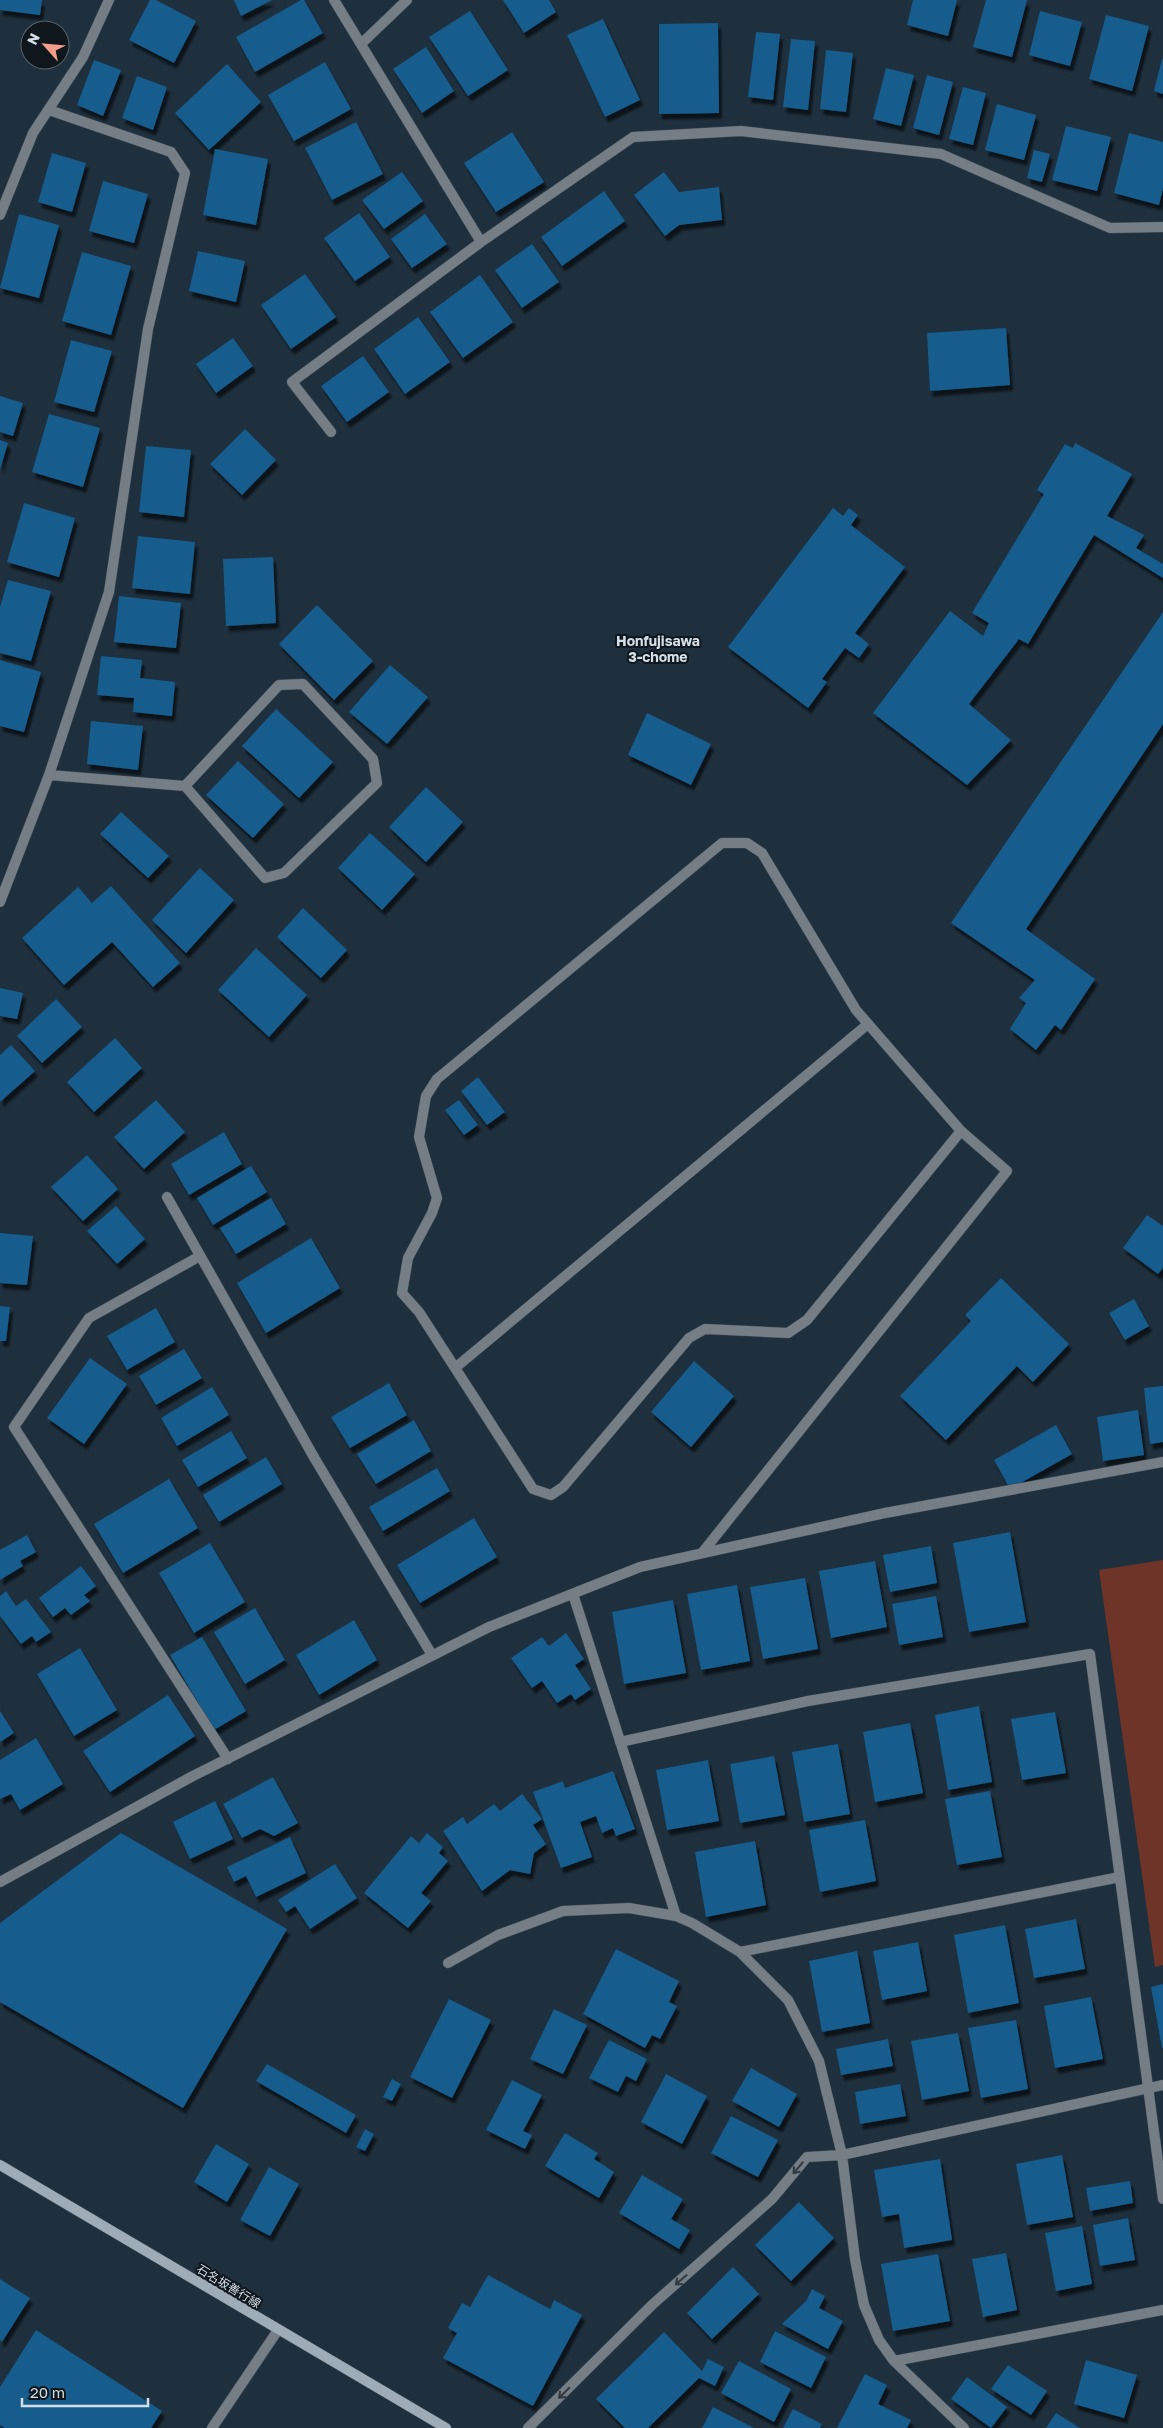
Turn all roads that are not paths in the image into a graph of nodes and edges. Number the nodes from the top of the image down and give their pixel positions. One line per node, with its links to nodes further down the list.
1 (109, 0): 5 (street)
2 (334, 0): 4 (street)
3 (407, 0): 4 (street)
4 (361, 44): 8 (street)
5 (49, 110): 6 (street); 10 (street)
6 (0, 215)
7 (1163, 227): 8 (street)
8 (481, 242): 9 (street)
9 (331, 432)
10 (49, 775): 11 (street); 12 (street)
11 (185, 786): 11 (street)
12 (0, 902)
13 (868, 1024): 14 (street); 17 (street); 17 (street)
14 (961, 1131): 17 (street); 19 (street)
15 (167, 1198): 16 (street)
16 (200, 1256): 21 (street); 23 (street)
17 (455, 1368)
18 (1163, 1462): 19 (street)
19 (702, 1553): 20 (street)
20 (573, 1594): 21 (street); 22 (street)
21 (432, 1656): 23 (street)
22 (620, 1742): 24 (street); 26 (street)
23 (228, 1759): 25 (street)
24 (1120, 1877): 27 (street); 30 (street)
25 (0, 1882)
26 (676, 1916): 27 (street); 28 (street)
27 (740, 1952): 31 (street)
28 (448, 1964)
29 (1163, 2086): 30 (street)
30 (1148, 2088): 31 (street); 33 (street)
31 (842, 2156): 36 (street); 39 (street, one-way to 39)
32 (0, 2165): 35 (street, 石名坂善行線)
33 (1163, 2199)
34 (1163, 2310): 36 (street)
35 (278, 2330): 37 (street); 38 (street, 石名坂善行線)
36 (894, 2361): 40 (street)
37 (212, 2428)
38 (446, 2428)
39 (528, 2428)
40 (964, 2428)

